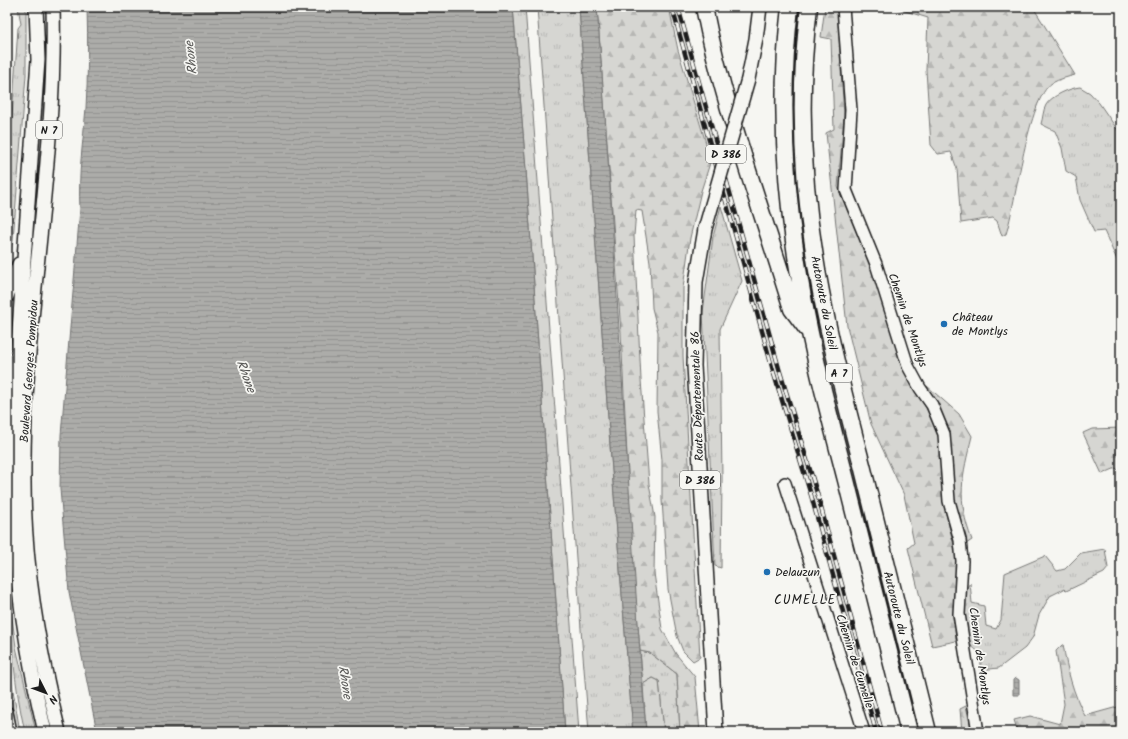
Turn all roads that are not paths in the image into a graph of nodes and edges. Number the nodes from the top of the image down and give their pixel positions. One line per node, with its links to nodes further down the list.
1 (36, 7): 8 (main road, Boulevard Georges Pompidou / N 7)
2 (53, 7): 15 (main road, Boulevard Georges Pompidou / N 7)
3 (704, 7): 10 (highway)
4 (760, 7): 16 (main road, Route Départementale 86 / D 386, bridge)
5 (790, 7): 10 (highway, Autoroute du Soleil / A 7)
6 (809, 7): 19 (highway, Autoroute du Soleil / A 7)
7 (843, 7): 20 (street, Chemin de Montlys)
8 (24, 251): 9 (main road); 14 (main road, Boulevard Georges Pompidou / N 7)
9 (7, 296)
10 (811, 334): 18 (highway, Autoroute du Soleil / A 7)
11 (785, 483): 17 (street, Chemin de Cumelle)
12 (7, 712): 13 (street)
13 (11, 732)
14 (45, 732)
15 (59, 732)
16 (716, 732)
17 (864, 732)
18 (909, 732)
19 (928, 732)
20 (978, 732)

